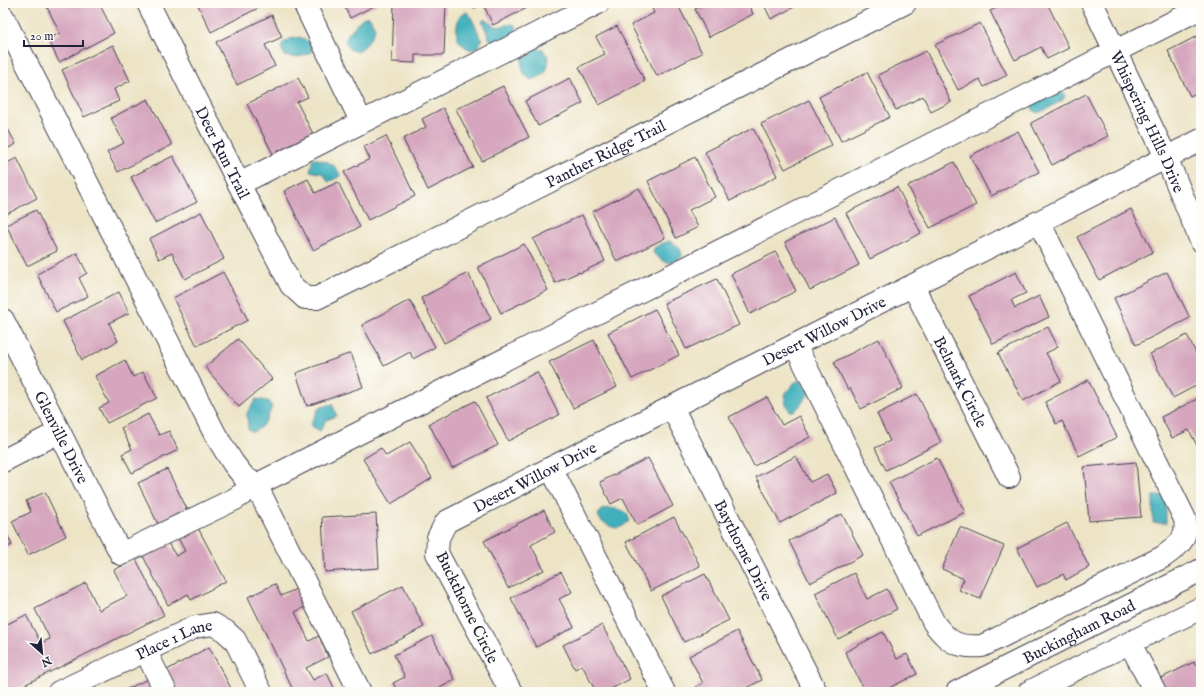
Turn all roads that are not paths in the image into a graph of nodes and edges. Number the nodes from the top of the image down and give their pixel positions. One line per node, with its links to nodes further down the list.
1 (148, 3): 12 (street, Deer Run Trail)
2 (304, 3): 9 (street)
3 (598, 3): 9 (street)
4 (905, 3): 16 (street, Panther Ridge Trail)
5 (1092, 3): 8 (street, Whispering Hills Drive)
6 (1201, 8): 8 (street)
7 (3, 17): 24 (street)
8 (1116, 51): 11 (street, Whispering Hills Drive); 24 (street)
9 (361, 121): 12 (street)
10 (1201, 140): 11 (street, Desert Willow Drive)
11 (1166, 157): 13 (street, Desert Willow Drive); 14 (street, Whispering Hills Drive)
12 (239, 184): 16 (street, Deer Run Trail)
13 (1039, 222): 15 (street, Desert Willow Drive); 18 (street)
14 (1201, 241)
15 (913, 286): 18 (street, Desert Willow Drive); 23 (street, Belmark Circle)
16 (305, 298)
17 (3, 320): 20 (street, Glenville Drive)
18 (795, 345): 19 (street, Desert Willow Drive)
19 (672, 407): 22 (street, Desert Willow Drive); 36 (street, Baythorne Drive)
20 (59, 432): 21 (street); 24 (street, Glenville Drive)
21 (3, 461)
22 (551, 468): 25 (street, Desert Willow Drive); 35 (street)
23 (1009, 477)
24 (256, 484): 33 (street)
25 (446, 522): 34 (street, Buckthorne Circle)
26 (1201, 570): 37 (street, Buckingham Road)
27 (1201, 608): 28 (street, Buckingham Road)
28 (1130, 642): 38 (street, Buckingham Road); 39 (street)
29 (145, 650): 30 (street, Place 1 Lane); 31 (street); 32 (street, Place 1 Lane)
30 (59, 692)
31 (166, 692)
32 (261, 692)
33 (360, 692)
34 (510, 692)
35 (664, 692)
36 (816, 692)
37 (957, 692)
38 (1029, 692)
39 (1155, 692)

